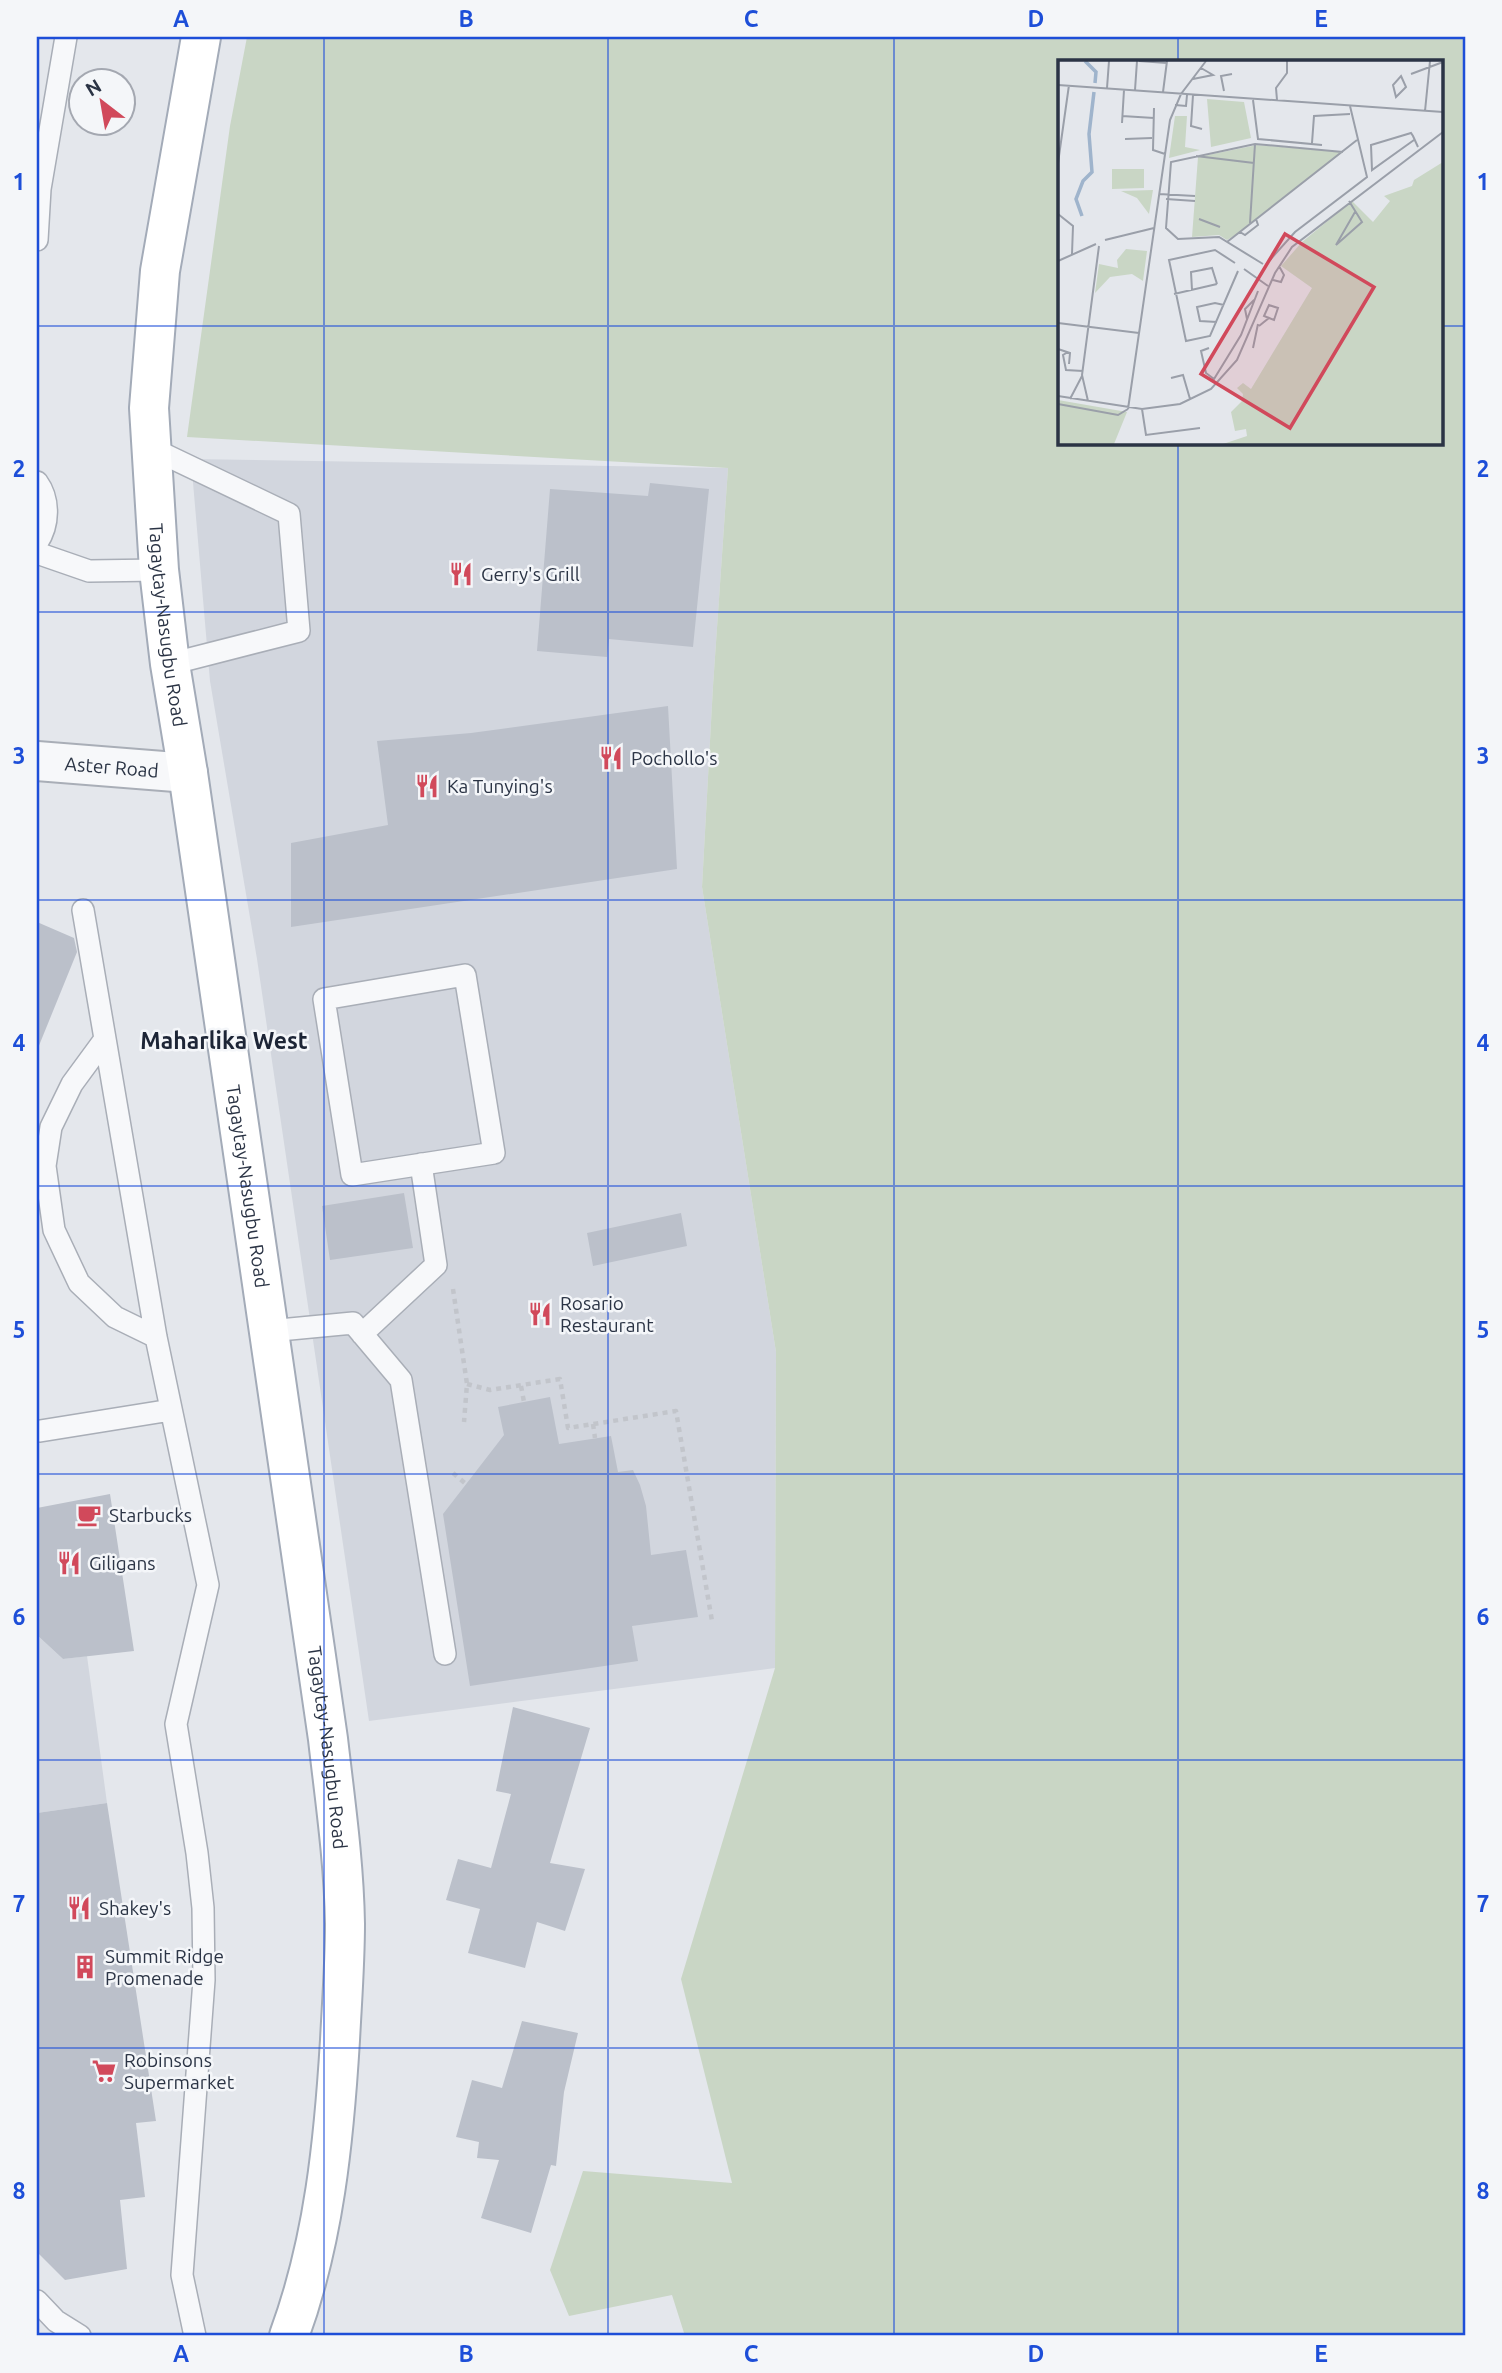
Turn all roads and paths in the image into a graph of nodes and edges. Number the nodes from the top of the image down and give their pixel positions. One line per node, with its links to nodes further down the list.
1 (66, 37): 3 (lane)
2 (201, 37): 4 (main road, Tagaytay-Nasugbu Road)
3 (37, 240)
4 (151, 448): 8 (main road, Tagaytay-Nasugbu Road); 9 (lane)
5 (37, 482): 6 (lane)
6 (37, 543)
7 (37, 553): 8 (lane)
8 (159, 570): 9 (main road, Tagaytay-Nasugbu Road)
9 (170, 664): 11 (main road, Tagaytay-Nasugbu Road)
10 (37, 761): 11 (street, Aster Road)
11 (188, 773): 16 (main road, Tagaytay-Nasugbu Road)
12 (83, 910): 13 (lane)
13 (105, 1039): 18 (lane); 18 (lane)
14 (421, 1164): 14 (lane); 17 (lane)
15 (451, 1278): 19 (path)
16 (269, 1331): 17 (lane); 34 (main road, Tagaytay-Nasugbu Road)
17 (362, 1334): 30 (lane)
18 (156, 1337): 22 (lane)
19 (467, 1384): 20 (path); 23 (path)
20 (521, 1386): 21 (path); 24 (path)
21 (524, 1402)
22 (171, 1410): 25 (lane); 33 (lane)
23 (464, 1422)
24 (593, 1424): 26 (path); 29 (path)
25 (40, 1431)
26 (595, 1438)
27 (453, 1473): 28 (path)
28 (466, 1484)
29 (712, 1620)
30 (445, 1654)
31 (37, 2301): 32 (lane)
32 (80, 2336)
33 (195, 2336)
34 (289, 2336)

